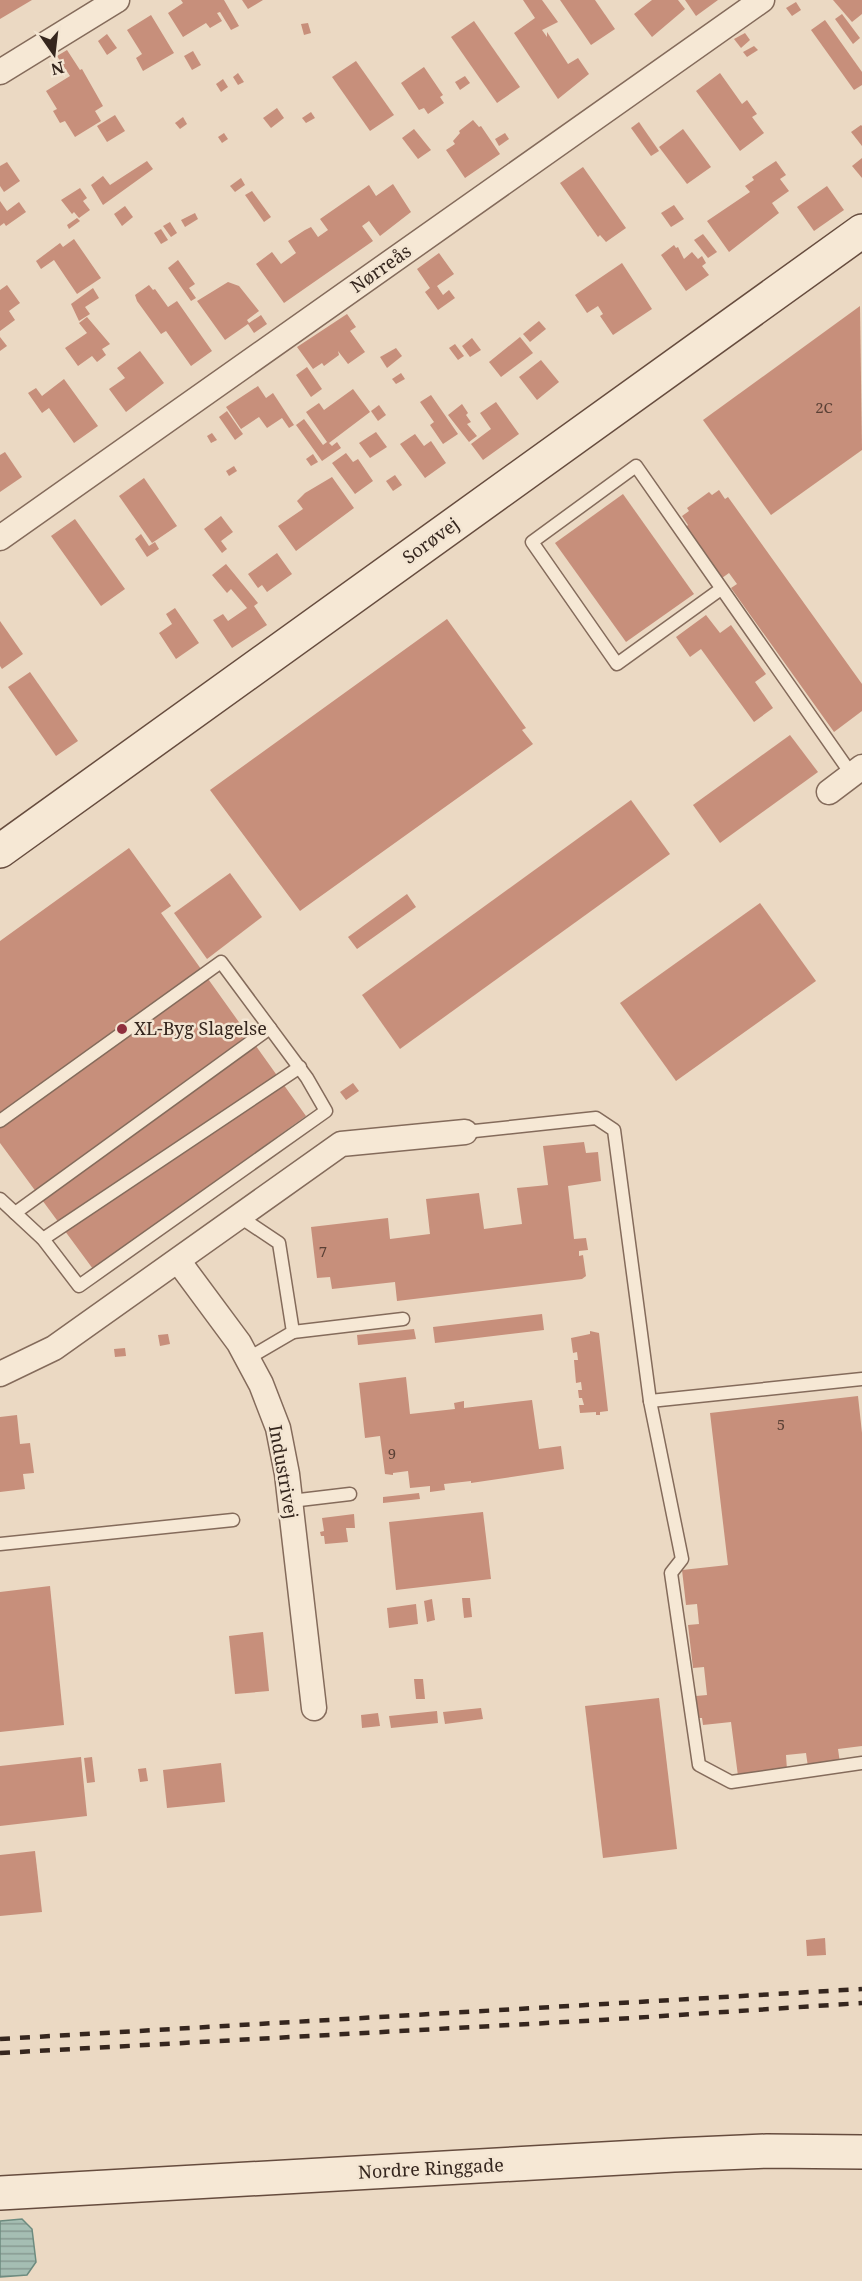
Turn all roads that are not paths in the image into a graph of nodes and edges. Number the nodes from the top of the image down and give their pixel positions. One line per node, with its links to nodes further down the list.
1 (117, 0): 3 (street)
2 (762, 0): 5 (street, Nørreås)
3 (0, 72)
4 (862, 231): 9 (street, Sorøvej)
5 (0, 538)
6 (720, 589): 6 (lane); 7 (lane)
7 (857, 771): 8 (street)
8 (829, 792)
9 (0, 851)
10 (270, 1028): 11 (lane); 12 (lane); 15 (lane)
11 (300, 1067): 17 (lane); 17 (lane)
12 (0, 1120)
13 (465, 1132): 16 (street); 24 (lane)
14 (0, 1199): 15 (lane)
15 (15, 1213): 17 (lane)
16 (240, 1217): 18 (street); 20 (lane)
17 (43, 1239)
18 (179, 1262): 21 (street, Industrivej); 22 (street)
19 (403, 1319): 20 (lane)
20 (293, 1332): 21 (lane)
21 (247, 1359): 26 (street, Industrivej)
22 (0, 1374)
23 (862, 1379): 24 (lane)
24 (650, 1401): 30 (lane)
25 (350, 1494): 26 (lane)
26 (291, 1501): 29 (street, Industrivej)
27 (233, 1520): 28 (lane)
28 (0, 1544)
29 (314, 1708)
30 (862, 1763)
31 (862, 2152): 32 (street, Nordre Ringgade)
32 (0, 2193)

